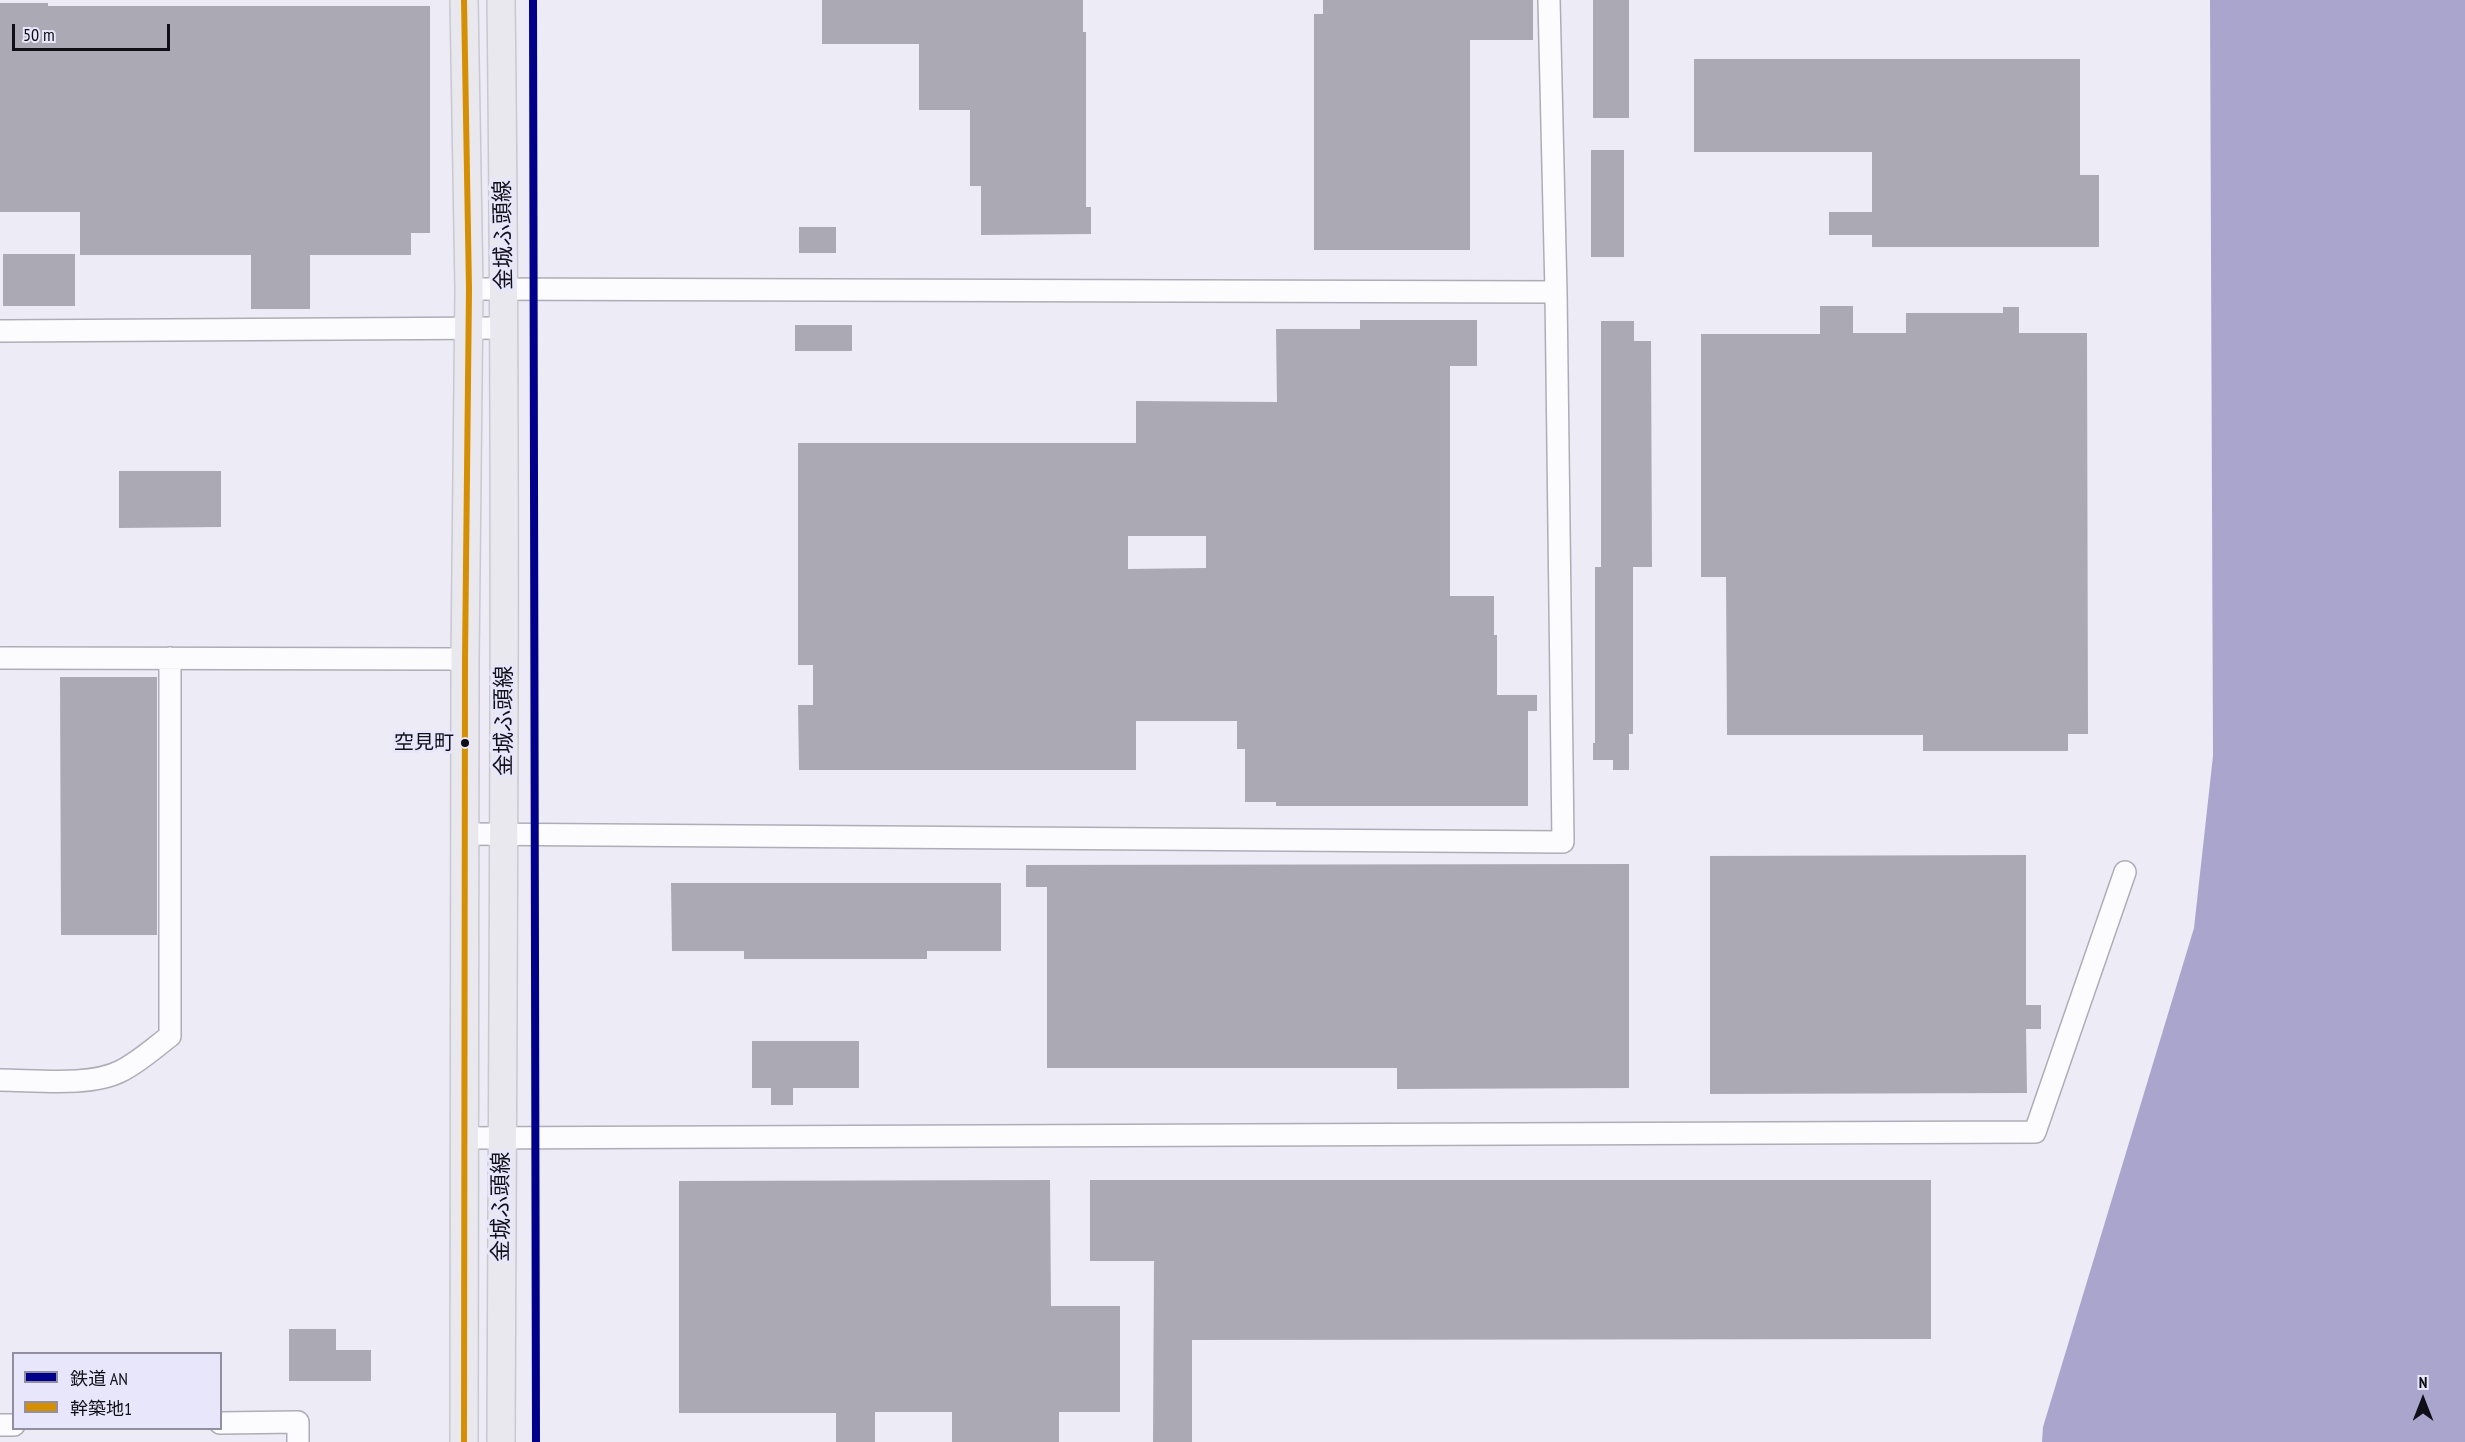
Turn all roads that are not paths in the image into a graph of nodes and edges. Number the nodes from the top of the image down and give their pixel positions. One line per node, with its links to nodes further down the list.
1 (464, 0): 4 (main road, 金城ふ頭線)
2 (501, 0): 5 (main road, 金城ふ頭線)
3 (1549, 0): 6 (street)
4 (469, 289): 5 (street); 7 (main road, 金城ふ頭線)
5 (505, 289): 6 (street); 8 (main road, 金城ふ頭線)
6 (1556, 292): 14 (street)
7 (469, 328): 8 (street); 9 (street); 12 (main road, 金城ふ頭線)
8 (504, 328): 14 (main road, 金城ふ頭線)
9 (0, 331)
10 (0, 658): 11 (street)
11 (170, 658): 12 (street); 16 (street)
12 (465, 659): 13 (main road, 金城ふ頭線)
13 (466, 834): 14 (street); 17 (main road, 金城ふ頭線)
14 (505, 835): 18 (main road, 金城ふ頭線)
15 (2125, 872): 18 (street)
16 (0, 1080)
17 (464, 1138): 18 (street); 21 (main road, 金城ふ頭線)
18 (502, 1139): 22 (main road, 金城ふ頭線)
19 (222, 1423): 20 (street)
20 (298, 1442)
21 (464, 1442)
22 (501, 1442)

